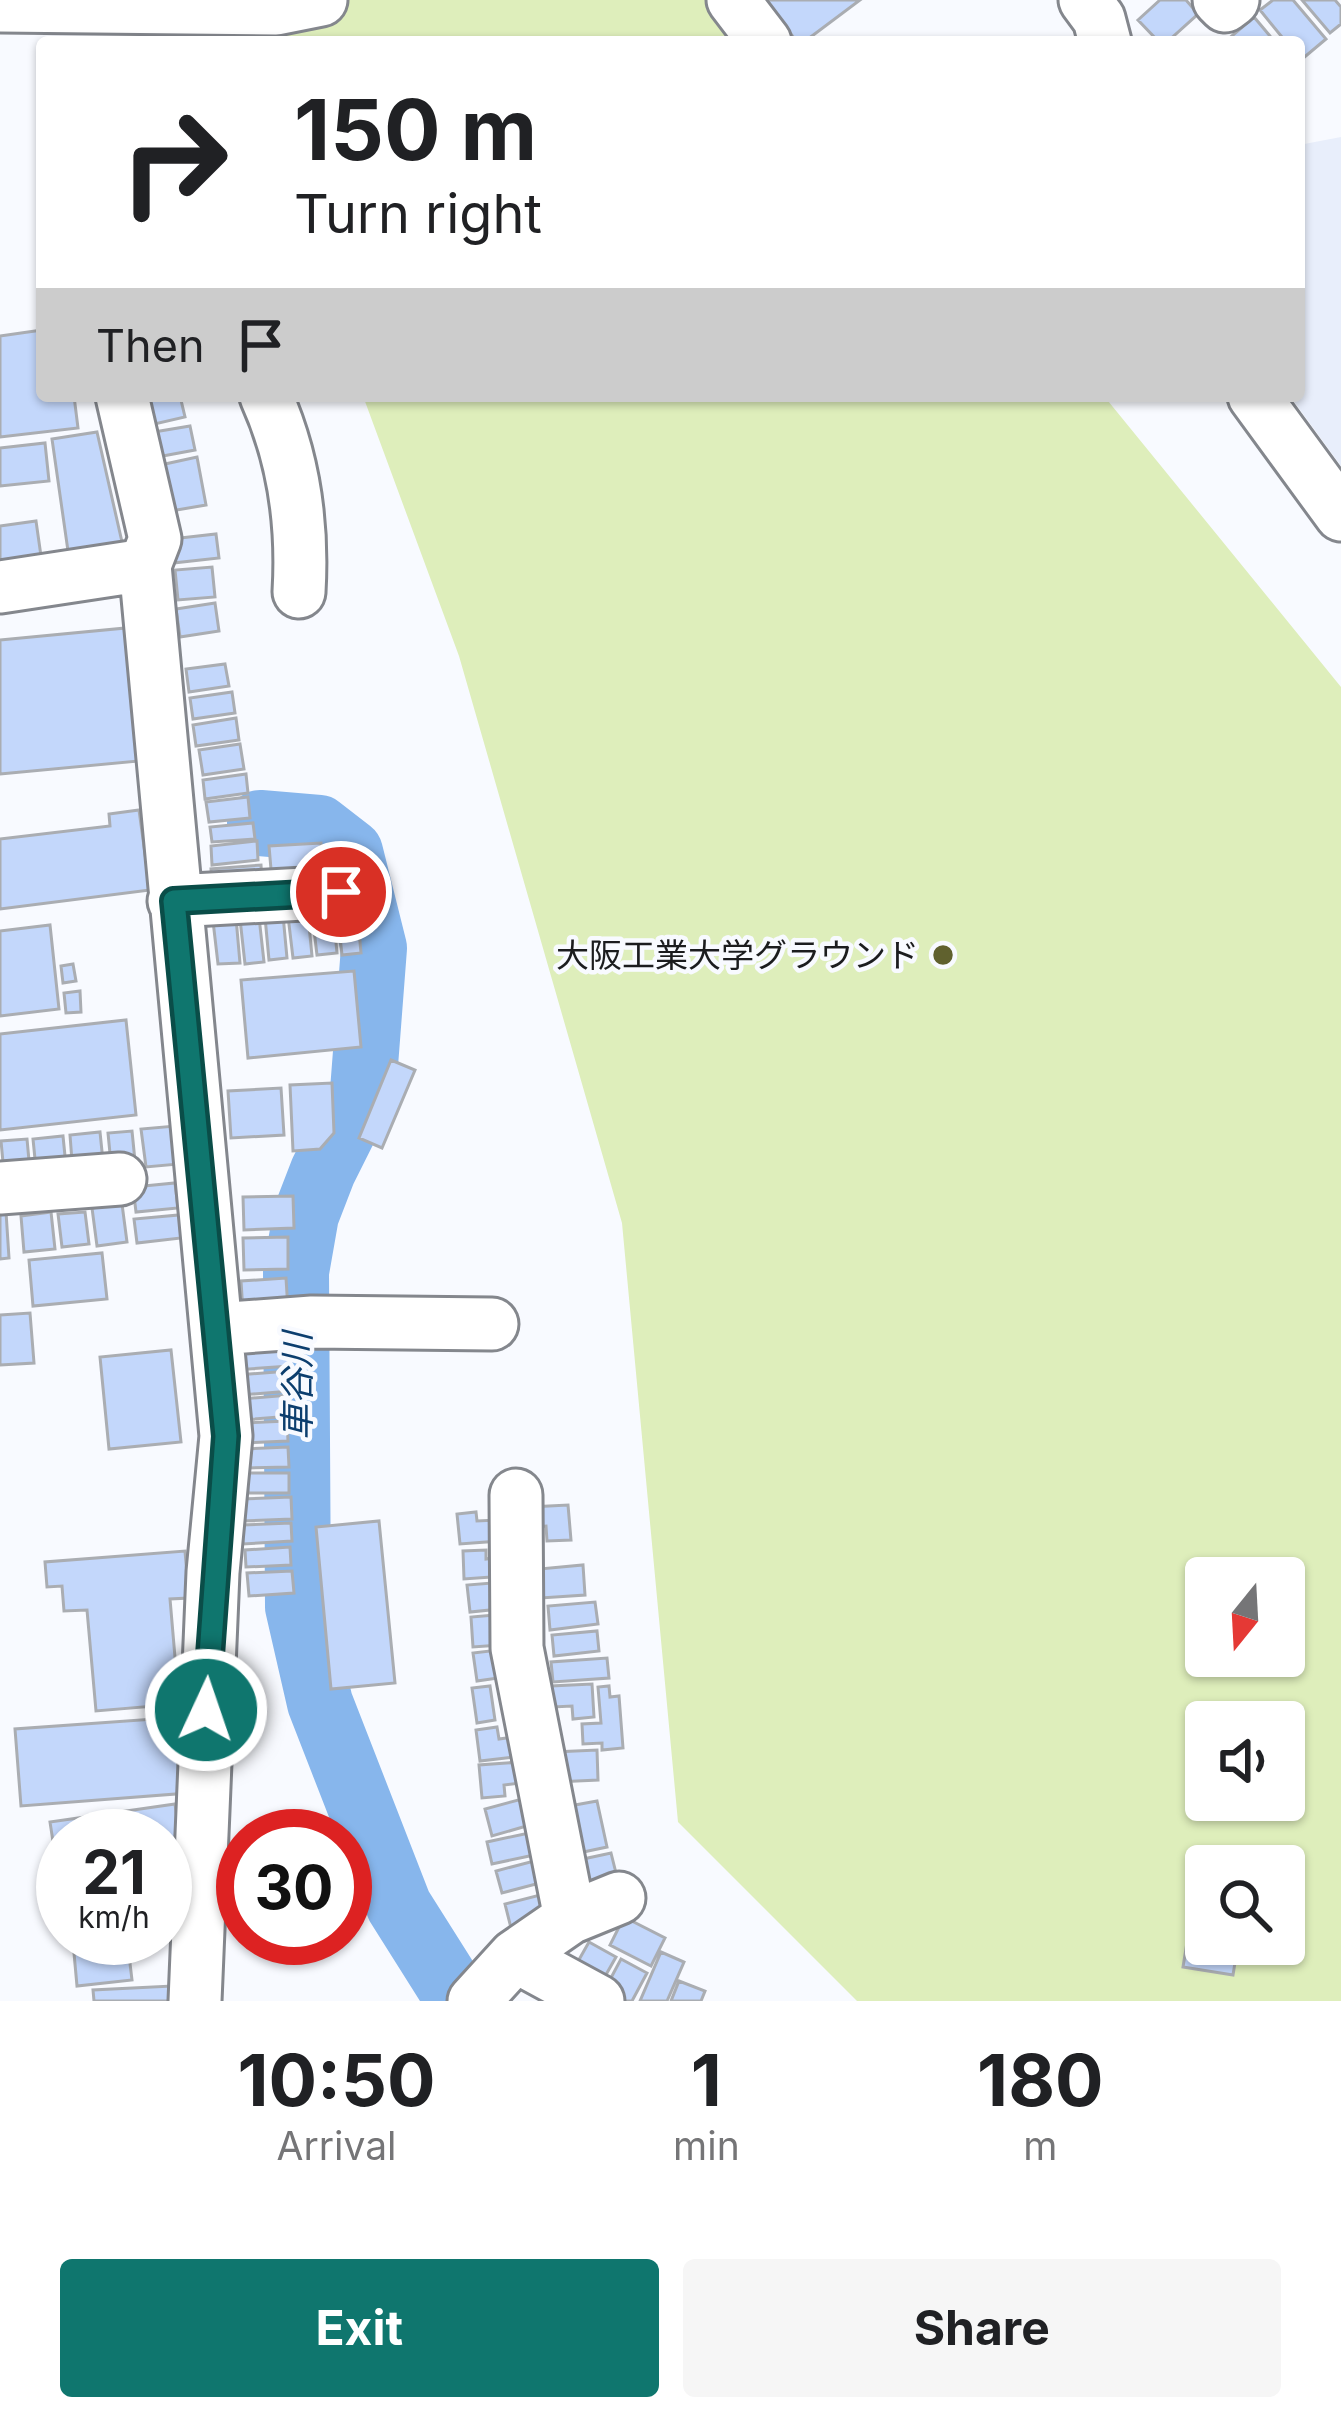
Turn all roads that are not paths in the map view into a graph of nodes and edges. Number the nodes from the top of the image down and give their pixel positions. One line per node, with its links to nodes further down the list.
1 (733, 0): 7 (street)
2 (1085, 0): 8 (street)
3 (1220, 0): 4 (street)
4 (1233, 0)
5 (298, 4): 6 (street)
6 (0, 6)
7 (760, 36)
8 (1103, 36)
9 (123, 402): 13 (street)
10 (269, 402): 15 (street)
11 (1258, 402): 12 (street)
12 (1341, 515)
13 (145, 565): 14 (street); 17 (street)
14 (0, 587)
15 (299, 592)
16 (341, 892): 17 (street)
17 (174, 901): 21 (street)
18 (119, 1179): 19 (street)
19 (0, 1188)
20 (492, 1324): 21 (street)
21 (216, 1328): 26 (street)
22 (516, 1495): 24 (street)
23 (619, 1898): 24 (street)
24 (570, 1918): 25 (street)
25 (490, 1983): 27 (street)
26 (195, 2001)
27 (598, 2001)

